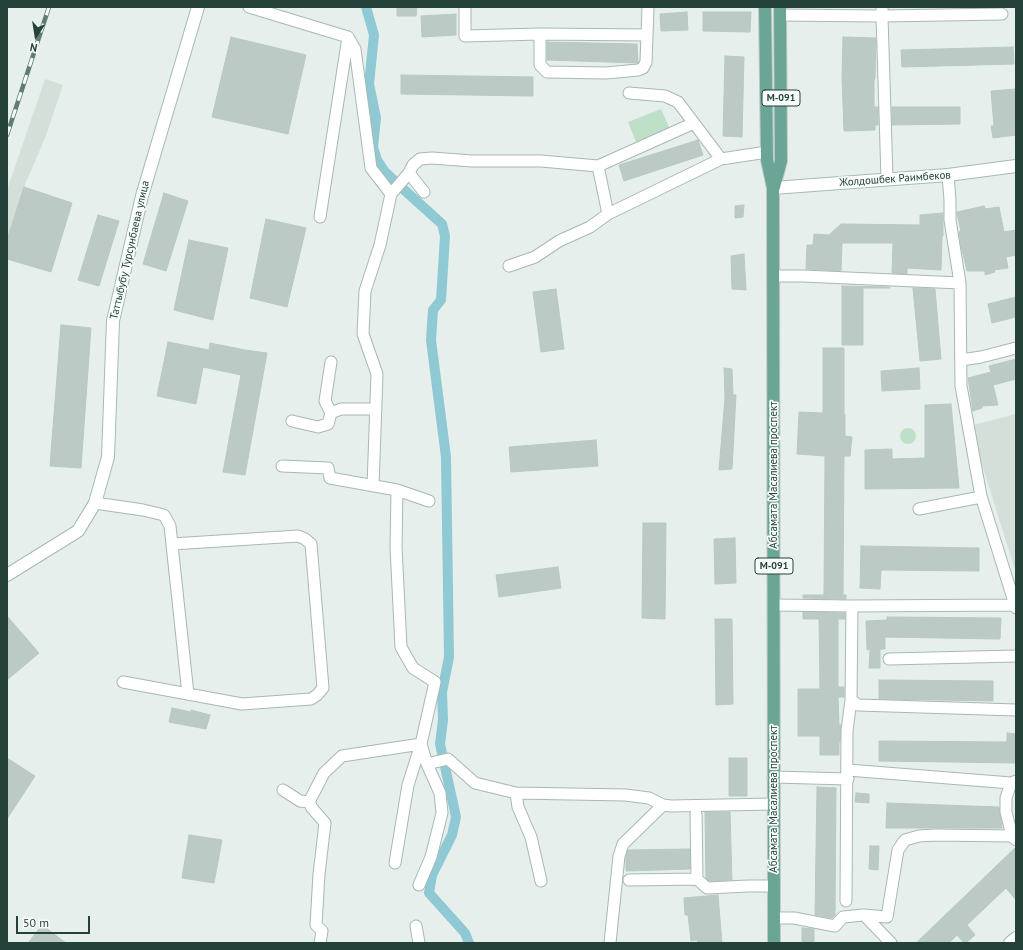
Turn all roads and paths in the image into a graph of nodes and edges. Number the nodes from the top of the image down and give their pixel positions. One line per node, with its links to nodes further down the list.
1 (198, 7): 40 (street, Таттыбубу Турсунбаева улица)
2 (249, 7): 11 (street)
3 (465, 7): 9 (street)
4 (648, 7): 10 (street)
5 (765, 7): 14 (main road, Абсамата Масалиева проспект / М-091)
6 (780, 11): 7 (street); 21 (main road, М-091)
7 (882, 11): 8 (street); 20 (street)
8 (1002, 14)
9 (540, 34): 10 (street); 10 (street)
10 (647, 34)
11 (348, 37): 22 (street); 25 (street)
12 (630, 93): 13 (street)
13 (694, 123): 15 (street); 16 (street)
14 (767, 152): 15 (street); 21 (main road, Абсамата Масалиева проспект / М-091)
15 (721, 159): 24 (street)
16 (598, 166): 19 (street); 24 (street)
17 (1016, 166): 18 (street, Жолдошбек Раимбеков)
18 (948, 175): 20 (street, Жолдошбек Раимбеков); 28 (street)
19 (406, 176): 22 (street); 23 (street)
20 (887, 179): 21 (street, Жолдошбек Раимбеков)
21 (774, 188): 27 (main road, Абсамата Масалиева проспект / М-091)
22 (393, 192): 32 (street)
23 (424, 192)
24 (608, 214): 26 (street)
25 (320, 217)
26 (509, 266)
27 (773, 276): 28 (street); 44 (main road, Абсамата Масалиева проспект / М-091)
28 (960, 283): 30 (street)
29 (1016, 348): 30 (street)
30 (961, 360): 38 (street)
31 (331, 362): 33 (street)
32 (376, 409): 33 (street); 36 (street)
33 (331, 413): 34 (street)
34 (292, 421)
35 (282, 466): 36 (street)
36 (373, 486): 37 (street)
37 (397, 490): 39 (street); 53 (street)
38 (981, 497): 41 (street); 46 (street)
39 (429, 501)
40 (95, 503): 42 (street); 43 (street, Таттыбубу Турсунбаева улица)
41 (919, 509)
42 (172, 544): 50 (street); 50 (street)
43 (7, 575)
44 (774, 605): 45 (street); 56 (main road, Абсамата Масалиева проспект / М-091)
45 (852, 606): 46 (street); 51 (street)
46 (1016, 606)
47 (1016, 656): 48 (street)
48 (889, 659)
49 (123, 682): 50 (street)
50 (188, 694)
51 (851, 700): 52 (street); 55 (street)
52 (1016, 710)
53 (421, 744): 54 (street); 60 (street); 65 (street)
54 (432, 763): 59 (street); 69 (street)
55 (848, 774): 56 (street); 57 (street); 71 (street)
56 (773, 777): 61 (main road, Абсамата Масалиева проспект / М-091)
57 (1014, 782): 64 (street)
58 (283, 790): 60 (street)
59 (516, 793): 62 (street); 68 (street)
60 (309, 802): 76 (street)
61 (774, 804): 62 (street); 70 (main road, Абсамата Масалиева проспект / М-091)
62 (663, 805): 78 (street)
63 (696, 814): 66 (street)
64 (1014, 838): 72 (street)
65 (394, 863)
66 (697, 879): 67 (street); 70 (street)
67 (628, 880)
68 (541, 881)
69 (419, 885)
70 (774, 886): 73 (main road, Абсамата Масалиева проспект / М-091)
71 (846, 901)
72 (864, 915): 73 (street); 80 (street)
73 (774, 918): 79 (main road, Абсамата Масалиева проспект / М-091)
74 (416, 926): 77 (street)
75 (1016, 938): 81 (street)
76 (320, 943)
77 (419, 943)
78 (610, 943)
79 (774, 943)
80 (891, 943)
81 (1010, 943)

